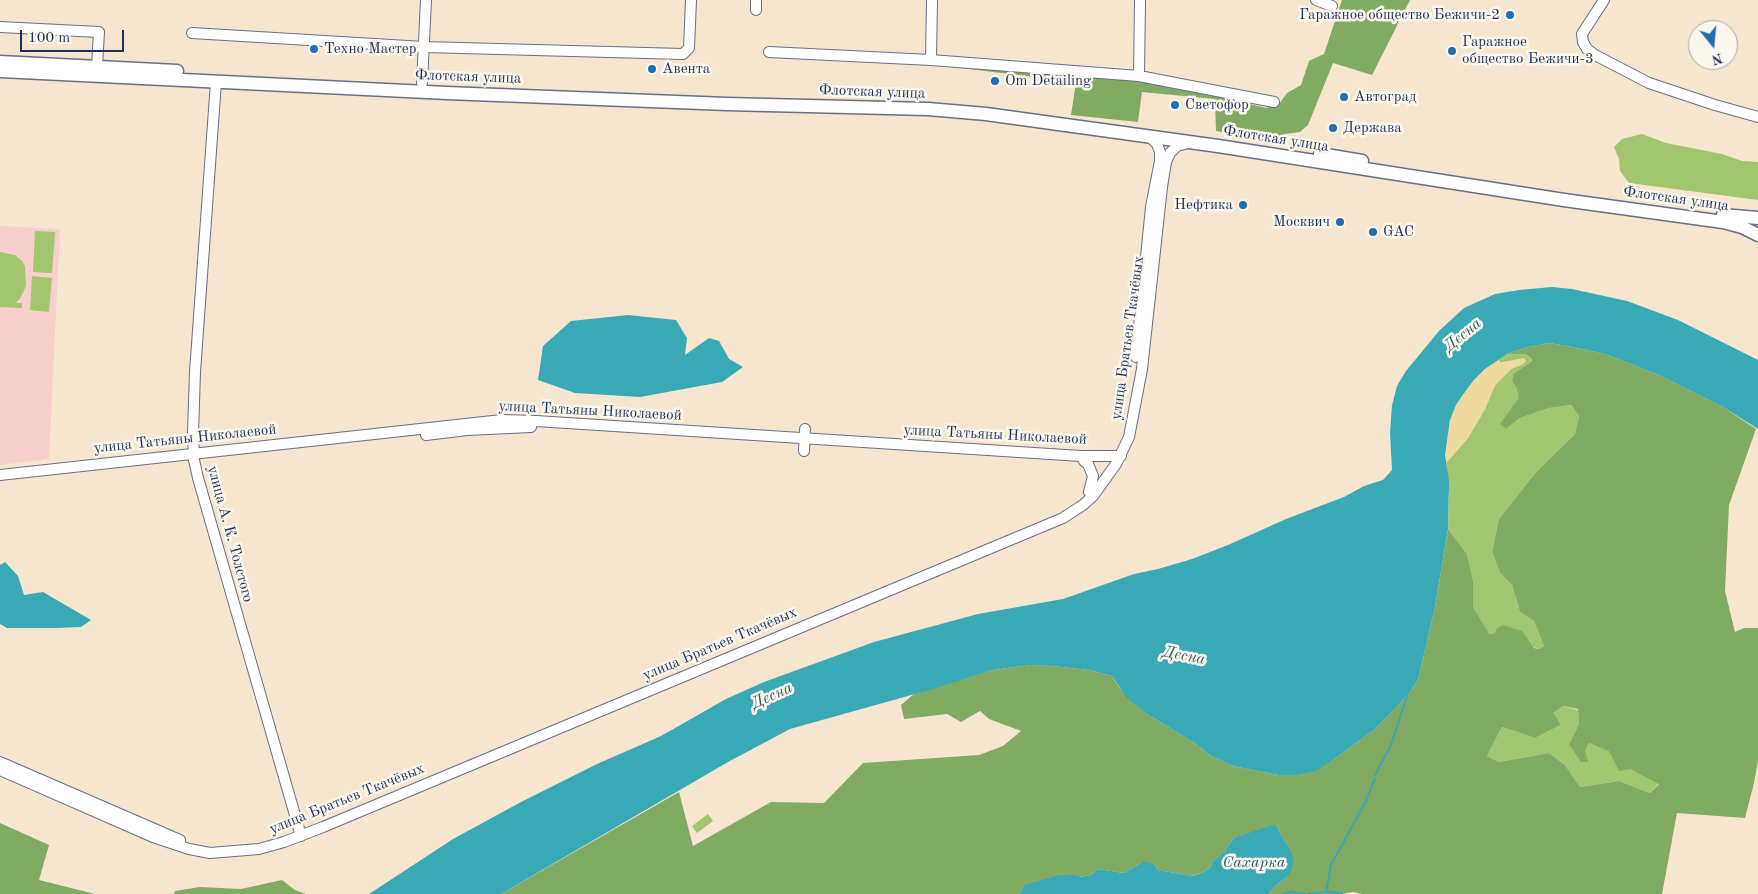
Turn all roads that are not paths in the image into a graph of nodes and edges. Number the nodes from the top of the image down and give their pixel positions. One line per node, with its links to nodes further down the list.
1 (426, 0): 10 (street)
2 (691, 0): 10 (street, Флотская улица)
3 (932, 0): 12 (street)
4 (1140, 0): 16 (street)
5 (1316, 0): 7 (street)
6 (1604, 0): 20 (street)
7 (1332, 6)
8 (0, 27): 14 (street)
9 (192, 33): 10 (street, Флотская улица)
10 (424, 47): 18 (street)
11 (769, 52): 12 (street)
12 (931, 60): 16 (street)
13 (0, 62): 14 (main road, Флотская улица)
14 (97, 66): 18 (main road, Флотская улица)
15 (0, 71): 17 (main road, Флотская улица)
16 (1139, 76): 19 (street)
17 (216, 82): 21 (main road, Флотская улица); 26 (street, улица А. К. Толстого)
18 (422, 83): 24 (main road, Флотская улица)
19 (1274, 102)
20 (1758, 117)
21 (1151, 138): 22 (main road, Флотская улица); 27 (street, улица Братьев Ткачёвых)
22 (1188, 143): 24 (main road, Флотская улица); 27 (street, улица Братьев Ткачёвых)
23 (1758, 218): 24 (main road)
24 (1735, 221): 25 (main road)
25 (1758, 235)
26 (194, 457): 28 (street, улица Татьяны Николаевой); 29 (street, улица Татьяны Николаевой); 30 (street, улица Татьяны Николаевой); 34 (street, улица А. К. Толстого)
27 (1116, 457): 28 (street, улица Татьяны Николаевой); 28 (street); 31 (street, улица Братьев Ткачёвых); 34 (street, улица Братьев Ткачёвых)
28 (1085, 458): 31 (street)
29 (0, 475)
30 (0, 481)
31 (1089, 492): 34 (street, улица Братьев Ткачёвых)
32 (0, 762): 34 (street, улица Братьев Ткачёвых)
33 (0, 770): 34 (street, улица Братьев Ткачёвых)
34 (300, 833)

